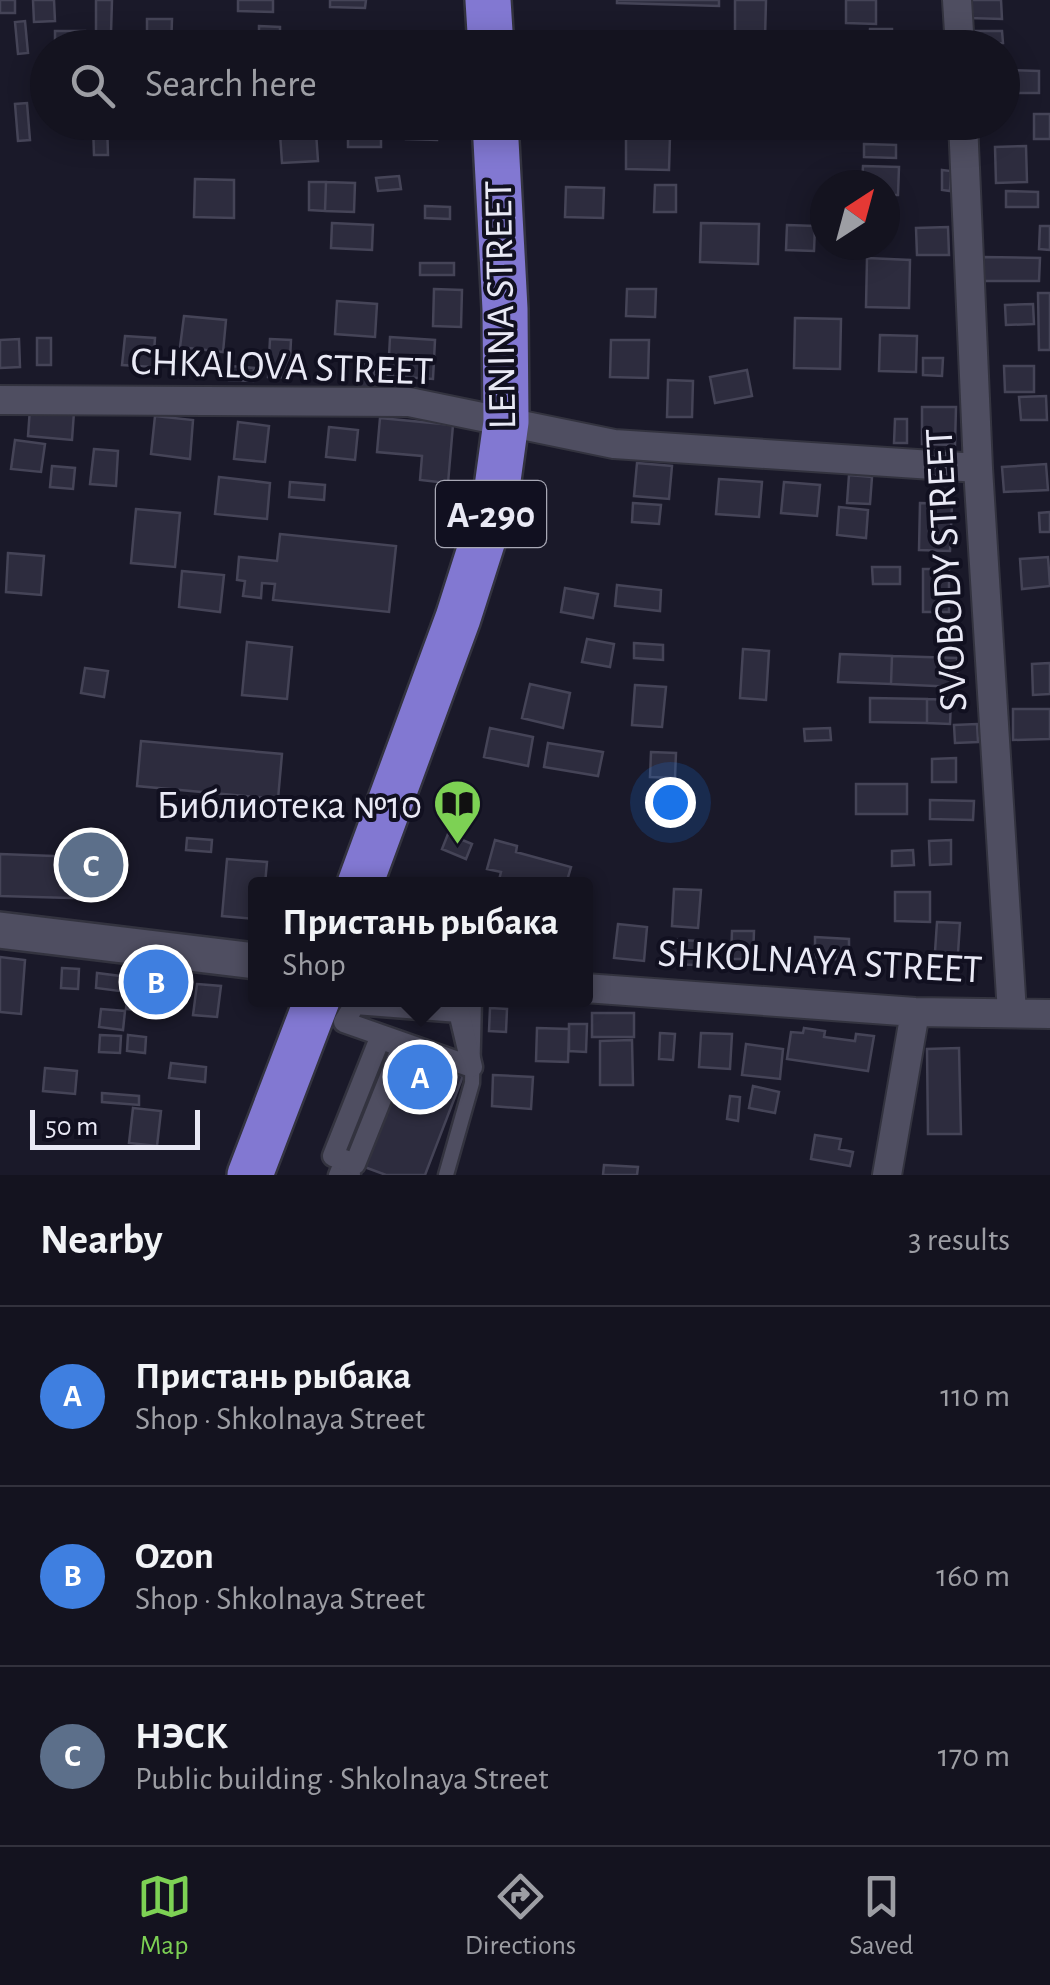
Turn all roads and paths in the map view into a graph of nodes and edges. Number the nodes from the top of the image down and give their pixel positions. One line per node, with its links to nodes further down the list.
1 (488, 0): 3 (highway)
2 (958, 0): 4 (street)
3 (490, 30)
4 (959, 30)
5 (496, 140): 8 (highway, LENINA STREET / А-290)
6 (964, 140): 9 (street, SVOBODY STREET)
7 (0, 400): 8 (street, CHKALOVA STREET)
8 (506, 422): 9 (street, CHKALOVA STREET); 10 (highway, LENINA STREET / А-290)
9 (978, 468): 19 (street, SVOBODY STREET)
10 (363, 877)
11 (0, 930): 12 (street)
12 (248, 960)
13 (593, 989): 18 (street, SHKOLNAYA STREET)
14 (314, 1007): 23 (highway)
15 (353, 1007): 22 (street)
16 (394, 1007): 22 (street)
17 (474, 1007): 22 (lane)
18 (915, 1012): 19 (street, SHKOLNAYA STREET); 27 (street)
19 (1012, 1013): 20 (street, SHKOLNAYA STREET)
20 (1050, 1014)
21 (380, 1038): 21 (street)
22 (472, 1068): 26 (lane)
23 (250, 1175)
24 (336, 1175): 25 (lane)
25 (353, 1175)
26 (446, 1175)
27 (888, 1175)

